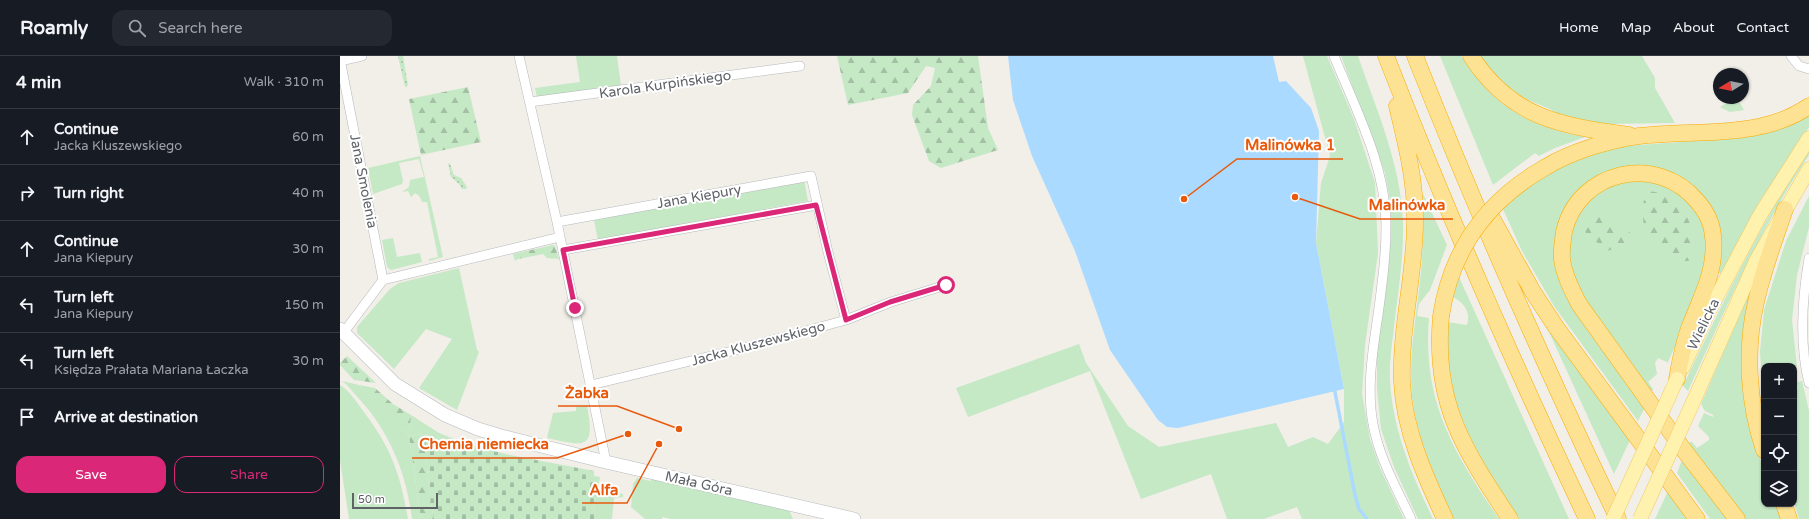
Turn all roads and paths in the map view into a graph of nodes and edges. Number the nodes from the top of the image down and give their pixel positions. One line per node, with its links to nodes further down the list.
1 (362, 56): 8 (street)
2 (519, 56): 11 (street)
3 (1334, 56): 34 (street)
4 (1385, 56): 35 (highway); 37 (highway)
5 (1415, 56): 15 (highway)
6 (1471, 56): 13 (highway)
7 (1791, 56): 10 (street)
8 (340, 60): 23 (street, Jana Smolenia)
9 (800, 66): 11 (street, Karola Kurpińskiego)
10 (1809, 69)
11 (530, 102): 19 (street)
12 (1809, 106): 13 (highway)
13 (1639, 136): 36 (highway, bridge)
14 (1809, 138): 27 (main road, Wielicka)
15 (1456, 159): 39 (highway); 41 (highway)
16 (1809, 169): 18 (main road, Wielicka)
17 (816, 205): 19 (street, Jana Kiepury); 21 (street, Jana Kiepury); 25 (street, Jana Kiepury)
18 (1785, 209): 30 (highway); 40 (main road, Wielicka, bridge)
19 (557, 222): 20 (street)
20 (560, 237): 21 (street); 23 (street)
21 (563, 250): 29 (street)
22 (1809, 258): 28 (street)
23 (383, 280): 26 (street)
24 (946, 285): 25 (street, Jacka Kluszewskiego)
25 (846, 320): 29 (street, Jacka Kluszewskiego)
26 (342, 331): 31 (street, Mała Góra)
27 (1677, 379): 38 (main road, Wielicka, bridge); 42 (highway)
28 (1809, 384)
29 (591, 385): 31 (street)
30 (1761, 440)
31 (606, 462): 33 (street, Mała Góra)
32 (1785, 507): 43 (highway)
33 (854, 519)
34 (1411, 519)
35 (1445, 519)
36 (1510, 519)
37 (1587, 519)
38 (1613, 519)
39 (1618, 519)
40 (1640, 519)
41 (1697, 519)
42 (1737, 519)
43 (1789, 519)

